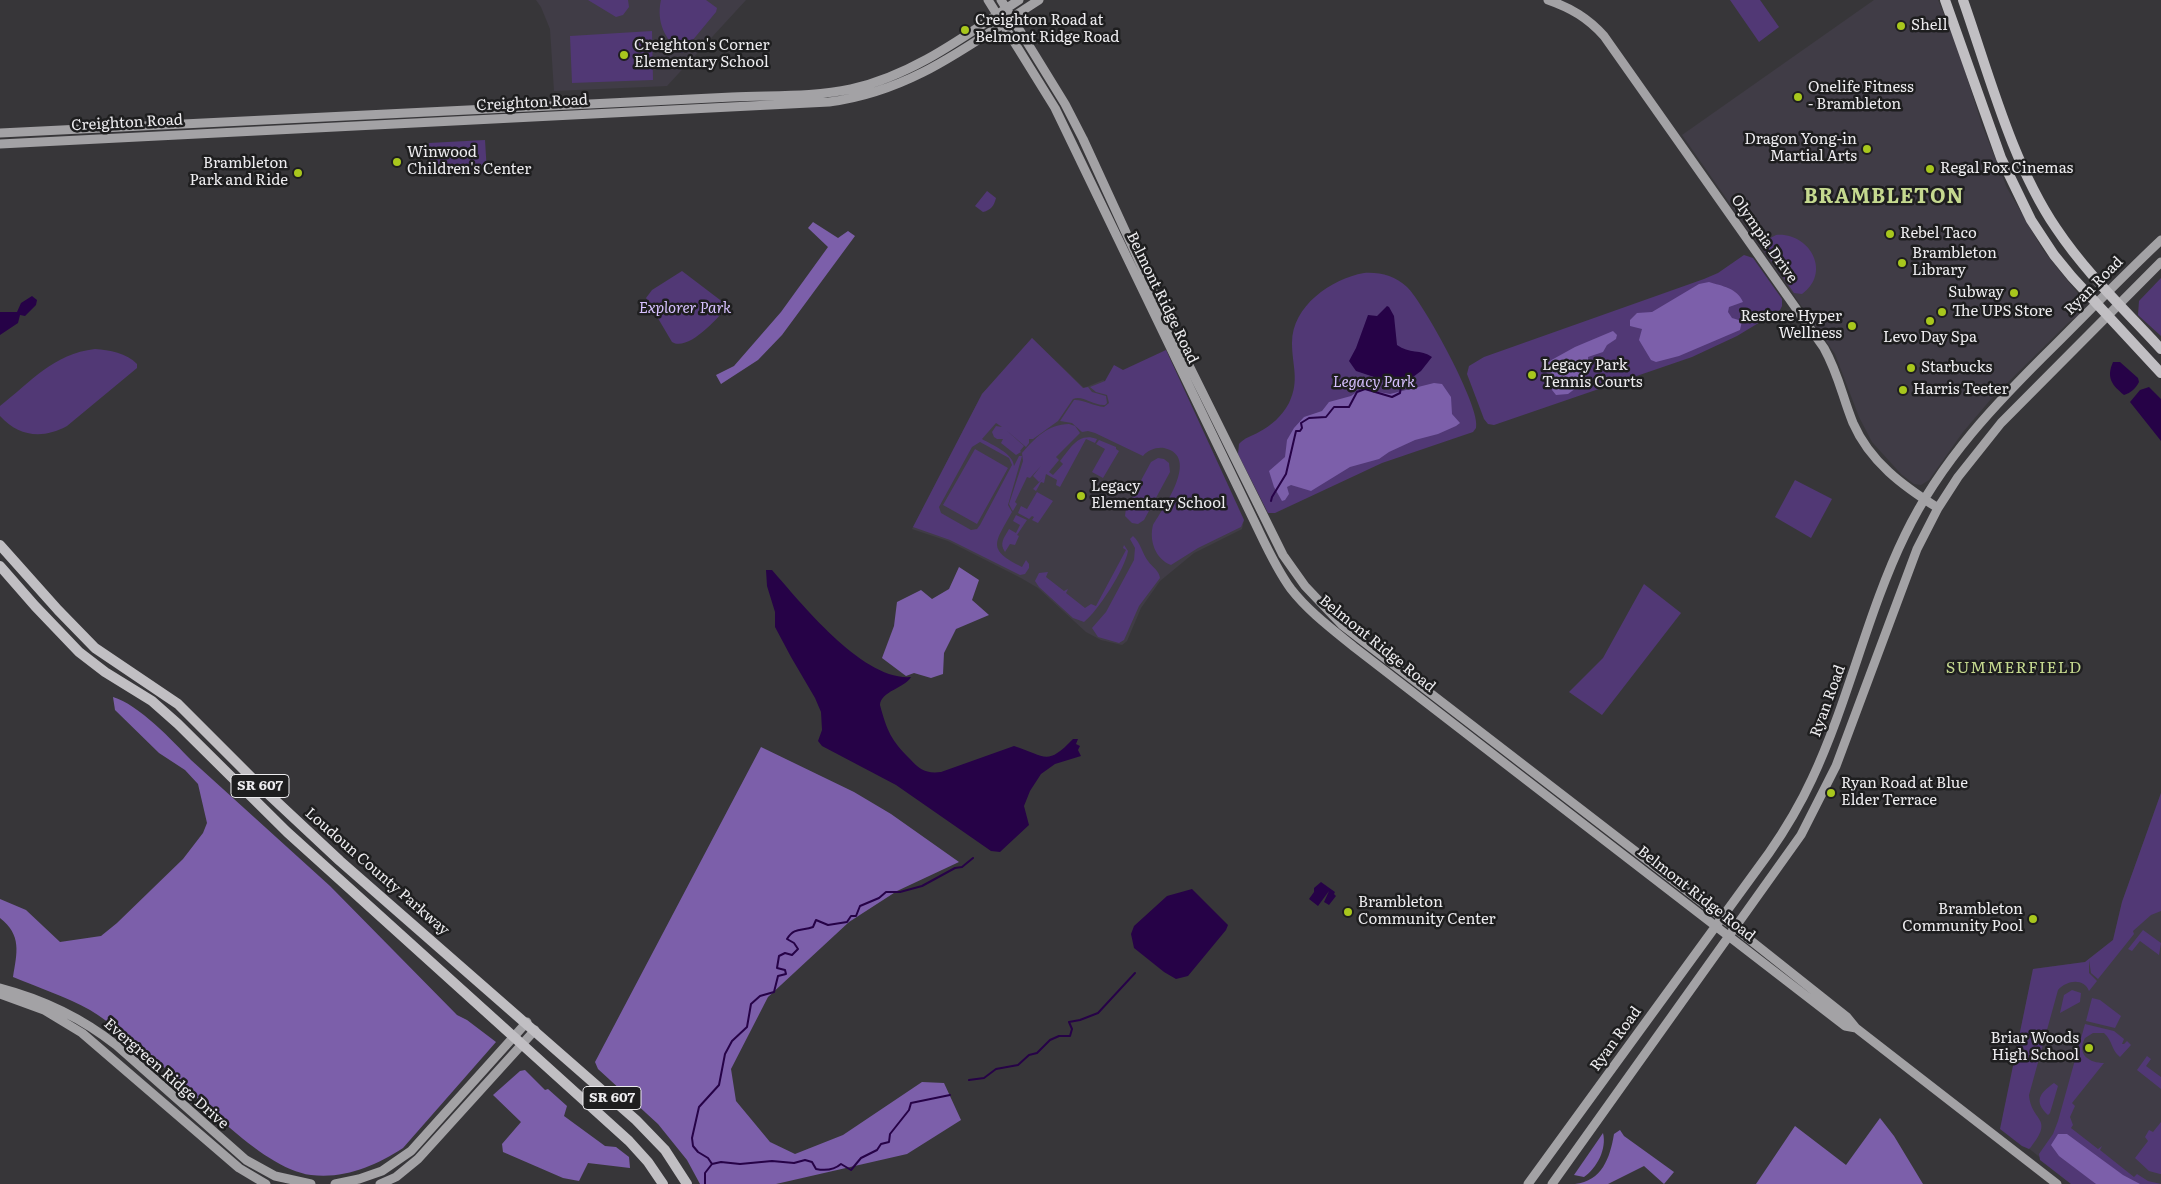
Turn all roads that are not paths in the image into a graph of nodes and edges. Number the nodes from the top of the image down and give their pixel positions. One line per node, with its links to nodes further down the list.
1 (988, 0): 9 (main road, Belmont Ridge Road)
2 (1001, 0): 8 (main road, Belmont Ridge Road)
3 (1019, 0): 8 (main road, Creighton Road)
4 (1039, 0): 10 (main road, Creighton Road)
5 (1548, 0): 22 (main road, Olympia Drive)
6 (1945, 0): 17 (main road)
7 (1963, 0): 16 (main road)
8 (1006, 8): 9 (main road, Creighton Road); 10 (main road, Belmont Ridge Road)
9 (997, 14): 11 (main road, Belmont Ridge Road); 12 (main road, Creighton Road)
10 (1012, 18): 11 (main road, Creighton Road); 26 (main road, Belmont Ridge Road)
11 (1003, 23): 13 (main road, Creighton Road); 27 (main road, Belmont Ridge Road)
12 (0, 133)
13 (0, 144)
14 (2161, 240): 16 (main road, Ryan Road)
15 (2161, 262): 18 (main road, Ryan Road)
16 (2107, 292): 17 (main road, Ryan Road); 18 (main road)
17 (2096, 304): 19 (main road); 22 (main road, Ryan Road)
18 (2119, 304): 19 (main road, Ryan Road); 20 (main road)
19 (2107, 316): 21 (main road); 23 (main road, Ryan Road)
20 (2161, 349)
21 (2161, 373)
22 (1924, 499): 23 (main road, Olympia Drive); 26 (main road, Ryan Road)
23 (1938, 508): 28 (main road, Ryan Road)
24 (0, 545): 32 (main road, Loudoun County Parkway / SR 607)
25 (0, 566): 35 (main road, Loudoun County Parkway / SR 607)
26 (1722, 918): 27 (main road, Ryan Road); 28 (main road, Belmont Ridge Road)
27 (1715, 927): 29 (main road, Belmont Ridge Road); 43 (main road, Ryan Road)
28 (1735, 928): 29 (main road, Ryan Road); 33 (main road, Belmont Ridge Road)
29 (1728, 937): 33 (main road, Belmont Ridge Road); 44 (main road, Ryan Road)
30 (0, 988): 38 (main road, Evergreen Ridge Drive)
31 (0, 994): 37 (main road, Evergreen Ridge Drive)
32 (526, 1022): 34 (main road, Loudoun County Parkway / SR 607); 35 (main road)
33 (1856, 1028): 45 (main road, Belmont Ridge Road)
34 (535, 1030): 36 (main road); 42 (main road, Loudoun County Parkway / SR 607)
35 (513, 1038): 36 (main road, Loudoun County Parkway / SR 607); 39 (main road)
36 (521, 1045): 40 (main road); 41 (main road, Loudoun County Parkway / SR 607)
37 (266, 1184)
38 (311, 1184)
39 (335, 1184)
40 (380, 1184)
41 (663, 1184)
42 (687, 1184)
43 (1528, 1184)
44 (1552, 1184)
45 (2057, 1184)

